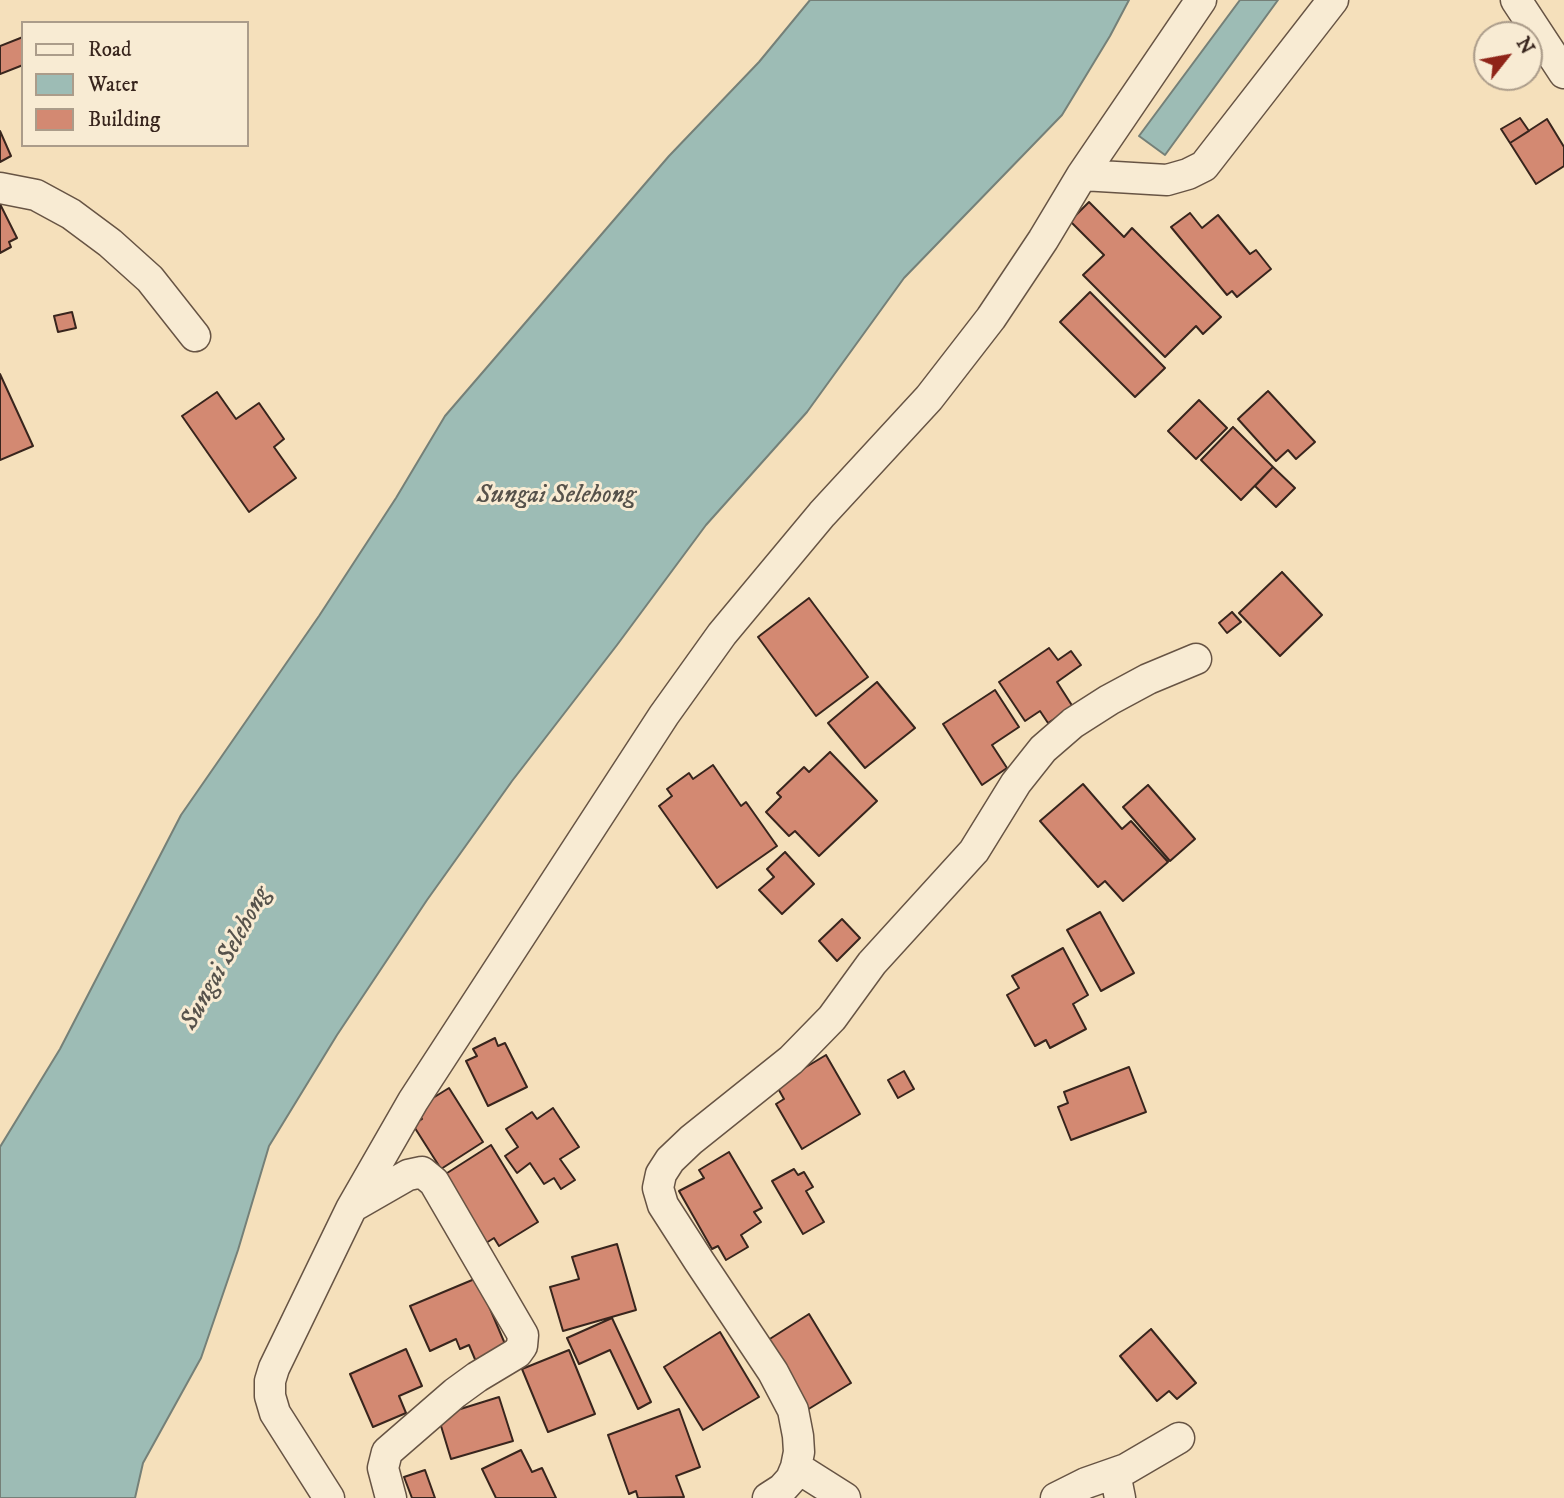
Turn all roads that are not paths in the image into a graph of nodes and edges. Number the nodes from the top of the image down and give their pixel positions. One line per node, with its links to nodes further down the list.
1 (1201, 0): 5 (street)
2 (1333, 0): 5 (street)
3 (1516, 0): 4 (street)
4 (1564, 73)
5 (1082, 175): 9 (street)
6 (0, 188): 7 (street)
7 (195, 336)
8 (1196, 659): 11 (street)
9 (351, 1209): 13 (street); 14 (street)
10 (1179, 1438): 12 (street)
11 (796, 1467): 15 (street); 16 (street)
12 (1117, 1486): 17 (street)
13 (329, 1498)
14 (391, 1498)
15 (768, 1498)
16 (845, 1498)
17 (1056, 1498)

